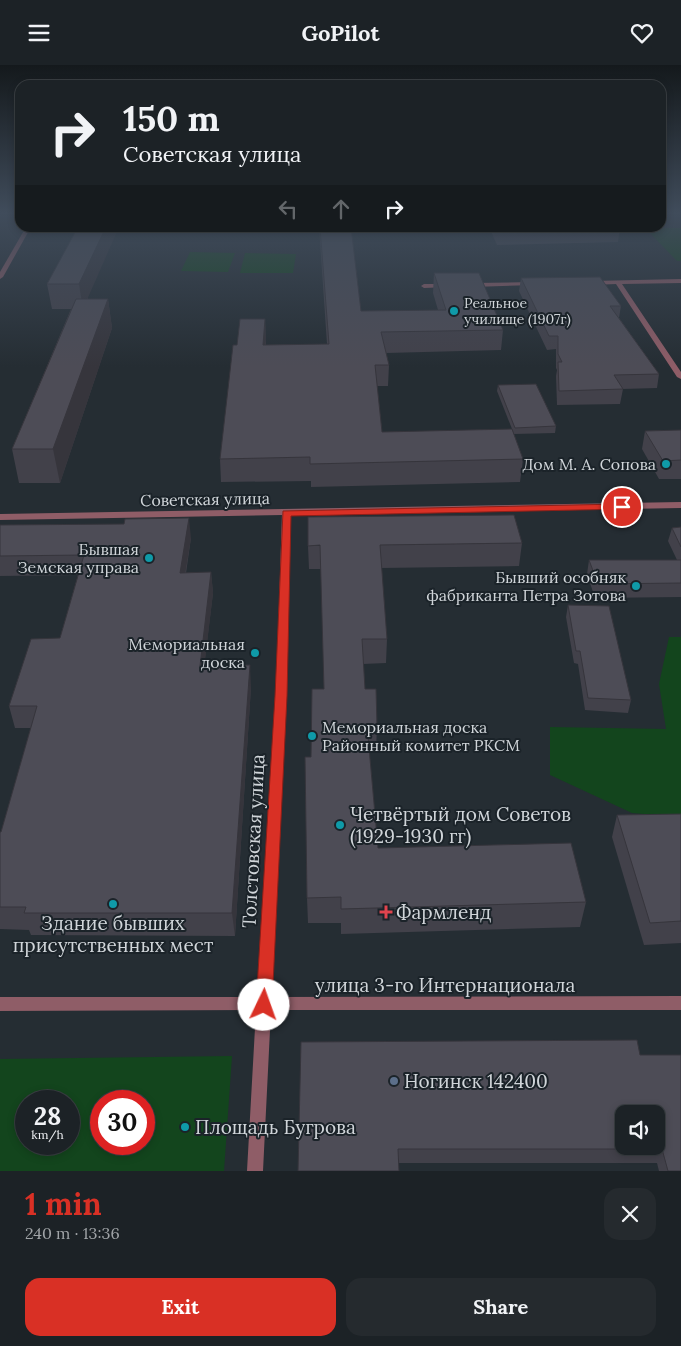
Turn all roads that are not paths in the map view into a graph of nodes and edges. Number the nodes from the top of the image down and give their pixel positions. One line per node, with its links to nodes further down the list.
1 (1, 270): 2 (street)
2 (0, 277)
3 (681, 281): 5 (street)
4 (589, 283): 5 (street)
5 (618, 283): 10 (street)
6 (541, 284): 8 (street)
7 (454, 285): 9 (street)
8 (464, 285)
9 (424, 286)
10 (681, 377)
11 (681, 505): 12 (street, Советская улица)
12 (286, 513): 13 (street, Советская улица); 16 (street, Толстовская улица)
13 (0, 517)
14 (681, 1003): 16 (street, улица 3-го Интернационала)
15 (0, 1004): 16 (street, улица 3-го Интернационала)
16 (264, 1005): 17 (street, Толстовская улица)
17 (255, 1171)

